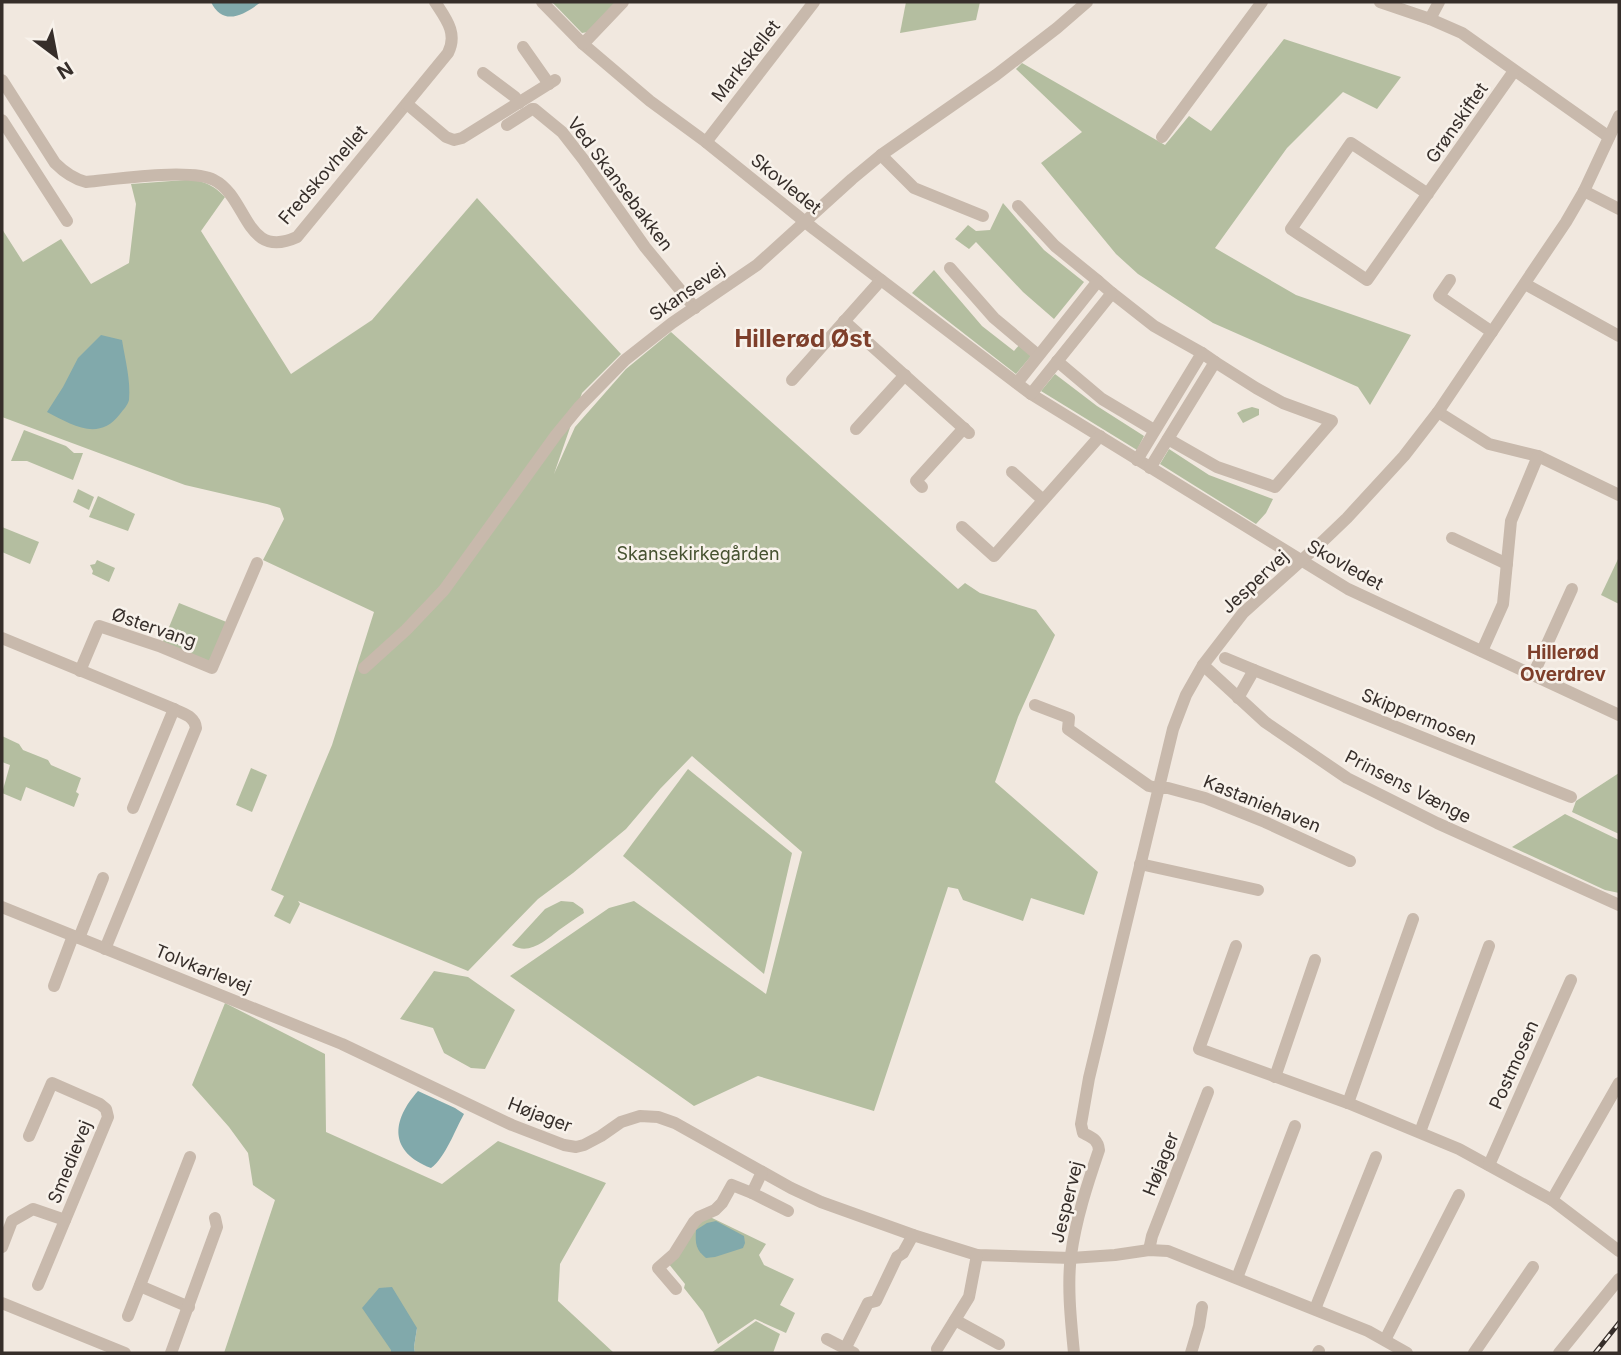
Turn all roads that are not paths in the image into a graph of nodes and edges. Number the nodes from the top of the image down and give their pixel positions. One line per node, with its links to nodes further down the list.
1 (435, 2): 17 (street, Fredskovhellet)
2 (542, 2): 10 (street, Skovledet)
3 (623, 2): 10 (street)
4 (814, 2): 23 (street, Markskellet)
5 (1262, 2): 21 (street)
6 (1380, 2): 9 (street)
7 (1439, 2): 9 (street)
8 (1081, 4): 24 (street, Skansevej)
9 (1430, 19): 12 (street)
10 (583, 44): 23 (street, Skovledet)
11 (523, 47): 16 (street)
12 (1514, 71): 22 (street); 26 (street, Grønskiftet)
13 (483, 73): 16 (street)
14 (2, 80): 15 (street, Fredskovhellet)
15 (6, 96): 17 (street, Fredskovhellet)
16 (519, 103): 17 (street)
17 (407, 104)
18 (1619, 116): 22 (street, Jespervej)
19 (2, 120): 30 (street)
20 (508, 125): 38 (street, Ved Skansebakken)
21 (1162, 137)
22 (1609, 137): 25 (street, Jespervej)
23 (706, 142): 31 (street, Skovledet)
24 (881, 155): 29 (street); 31 (street, Skansevej)
25 (1584, 191): 28 (street); 36 (street, Jespervej)
26 (1428, 194): 26 (street, Grønskiftet)
27 (1018, 206): 35 (street)
28 (1619, 209)
29 (983, 216)
30 (66, 221)
31 (805, 221): 33 (street, Skovledet); 38 (street, Skansevej)
32 (950, 268): 43 (street)
33 (881, 280): 39 (street); 48 (street, Skovledet)
34 (1450, 280): 40 (street)
35 (1097, 281): 37 (street); 43 (street)
36 (1525, 284): 40 (street, Jespervej); 41 (street)
37 (1112, 293): 42 (street); 44 (street)
38 (695, 308): 72 (street, Skansevej)
39 (844, 321): 46 (street); 47 (street)
40 (1492, 332): 50 (street, Jespervej)
41 (1619, 336)
42 (1202, 353): 45 (street); 52 (street)
43 (1038, 355): 48 (street)
44 (1057, 361): 49 (street); 52 (street)
45 (1215, 362): 54 (street); 54 (street)
46 (905, 375): 51 (street); 59 (street)
47 (792, 380)
48 (1017, 383): 49 (street, Skovledet)
49 (1031, 394): 53 (street, Skovledet)
50 (1438, 412): 55 (street); 64 (street, Jespervej)
51 (856, 429)
52 (1154, 430): 56 (street)
53 (1100, 436): 56 (street, Skovledet); 61 (street)
54 (1168, 439): 57 (street)
55 (1538, 456): 60 (street); 66 (street)
56 (1137, 460): 57 (street, Skovledet)
57 (1150, 468): 64 (street, Skovledet)
58 (1012, 472): 61 (street)
59 (922, 487)
60 (1619, 495)
61 (1044, 500): 62 (street)
62 (962, 527)
63 (1452, 538): 66 (street)
64 (1302, 561): 69 (street, Skovledet); 71 (street, Jespervej)
65 (257, 563): 74 (street, Østervang)
66 (1507, 564): 69 (street)
67 (1572, 589): 75 (street)
68 (2, 638): 74 (street)
69 (1482, 652): 75 (street, Skovledet)
70 (1225, 658): 73 (street, Skippermosen)
71 (1203, 665): 76 (street, Prinsens Vænge); 80 (street, Jespervej)
72 (364, 668)
73 (1254, 670): 76 (street); 81 (street, Skippermosen)
74 (80, 671): 78 (street)
75 (1533, 675): 79 (street, Skovledet)
76 (1238, 698): 87 (street, Prinsens Vænge)
77 (1035, 705): 80 (street, Kastaniehaven)
78 (174, 709): 82 (street); 93 (street)
79 (1619, 715)
80 (1158, 788): 83 (street, Kastaniehaven); 84 (street, Jespervej)
81 (1571, 797)
82 (133, 808)
83 (1350, 861)
84 (1140, 864): 86 (street); 120 (street, Jespervej)
85 (103, 878): 90 (street)
86 (1258, 890)
87 (1619, 905)
88 (2, 907): 90 (street, Tolvkarlevej)
89 (1413, 919): 101 (street)
90 (76, 937): 93 (street, Tolvkarlevej); 96 (street)
91 (1236, 946): 98 (street)
92 (1489, 946): 103 (street)
93 (106, 949): 97 (street, Tolvkarlevej)
94 (1315, 960): 98 (street)
95 (1571, 980): 107 (street, Postmosen)
96 (54, 986)
97 (342, 1044): 108 (street, Højager)
98 (1275, 1077): 101 (street)
99 (1619, 1083): 111 (street)
100 (1209, 1092): 117 (street, Højager)
101 (1349, 1103): 103 (street)
102 (1295, 1126): 122 (street)
103 (1420, 1132): 107 (street)
104 (29, 1136): 114 (street, Smedievej)
105 (190, 1157): 125 (street)
106 (1376, 1157): 130 (street)
107 (1489, 1165): 111 (street)
108 (762, 1172): 109 (street); 115 (street, Højager)
109 (752, 1193): 112 (street); 126 (street)
110 (1458, 1195): 134 (street)
111 (1552, 1200): 118 (street)
112 (788, 1210)
113 (215, 1218): 128 (street)
114 (65, 1220): 116 (street, Smedievej); 124 (street, Smedievej)
115 (913, 1235): 119 (street, Højager); 137 (street)
116 (2, 1247)
117 (1149, 1250): 120 (street, Højager); 122 (street, Højager)
118 (1619, 1251)
119 (977, 1255): 120 (street, Højager); 132 (street)
120 (1071, 1258): 140 (street, Jespervej)
121 (1533, 1267): 143 (street)
122 (1237, 1278): 130 (street, Højager)
123 (1619, 1279): 144 (street)
124 (38, 1285)
125 (140, 1286): 128 (street); 131 (street)
126 (676, 1289)
127 (2, 1303): 138 (street)
128 (189, 1307): 139 (street)
129 (1202, 1307): 141 (street)
130 (1315, 1309): 134 (street, Højager)
131 (128, 1316)
132 (955, 1320): 135 (street); 136 (street)
133 (827, 1339): 137 (street)
134 (1385, 1340): 142 (street, Højager)
135 (999, 1344)
136 (937, 1349)
137 (849, 1351)
138 (125, 1353)
139 (171, 1353)
140 (1074, 1353)
141 (1191, 1353)
142 (1408, 1353)
143 (1474, 1353)
144 (1559, 1353)

